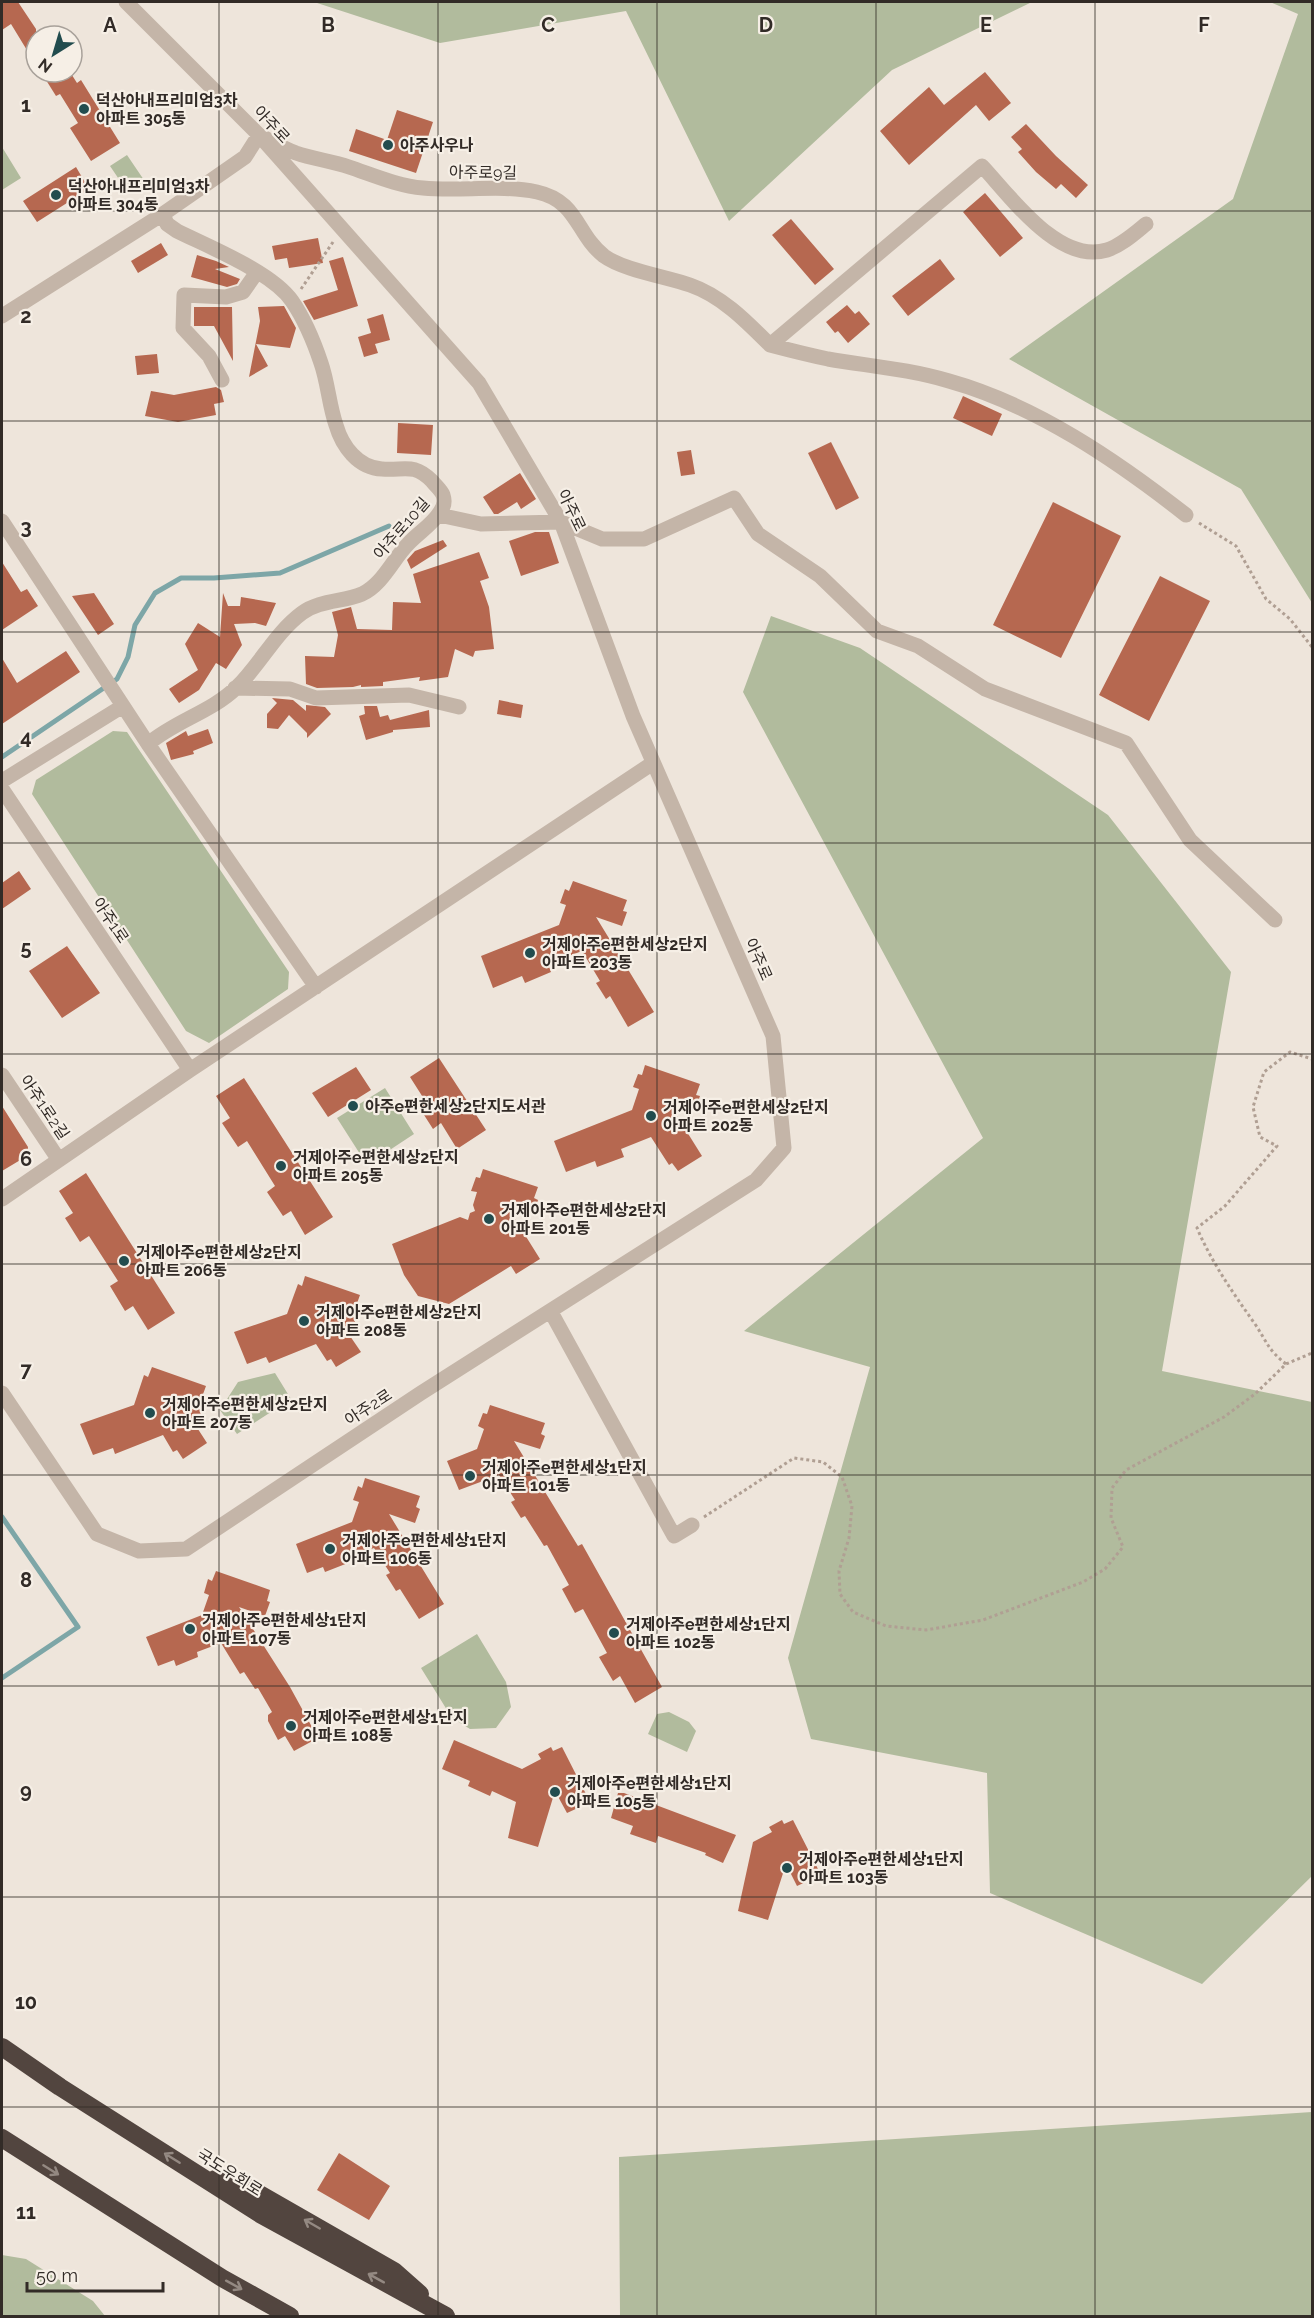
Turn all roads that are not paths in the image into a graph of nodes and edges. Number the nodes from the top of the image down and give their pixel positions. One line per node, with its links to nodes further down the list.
1 (126, 2): 2 (street, 아주로)
2 (259, 135): 3 (street); 7 (street, 아주로9길); 12 (street, 아주로)
3 (163, 213): 5 (street, 아주로10길); 6 (street)
4 (1146, 224): 7 (street)
5 (257, 272): 8 (street); 9 (street, 아주로10길)
6 (2, 316)
7 (770, 345): 10 (street)
8 (222, 380)
9 (439, 515): 12 (street); 13 (street, 아주로10길)
10 (1186, 515)
11 (2, 521): 14 (street)
12 (561, 522): 17 (street, 아주로); 20 (street)
13 (235, 688): 15 (street); 16 (street, 아주로10길)
14 (123, 706): 16 (street); 18 (street)
15 (459, 707)
16 (148, 744): 21 (street)
17 (653, 762): 21 (street); 24 (street, 아주로)
18 (2, 781)
19 (2, 789): 22 (street, 아주1로)
20 (1275, 920)
21 (316, 987): 22 (street)
22 (190, 1070): 25 (street)
23 (2, 1075): 25 (street, 아주1로2길)
24 (784, 1148): 27 (street, 아주2로)
25 (60, 1160): 26 (street)
26 (2, 1199)
27 (551, 1312): 28 (street, 아주2로); 29 (street)
28 (2, 1393)
29 (692, 1525)
30 (2, 2048): 33 (highway, 국도우회로, one-way to 30)
31 (2, 2138): 32 (highway, one-way to 32)
32 (290, 2316)
33 (446, 2316)

